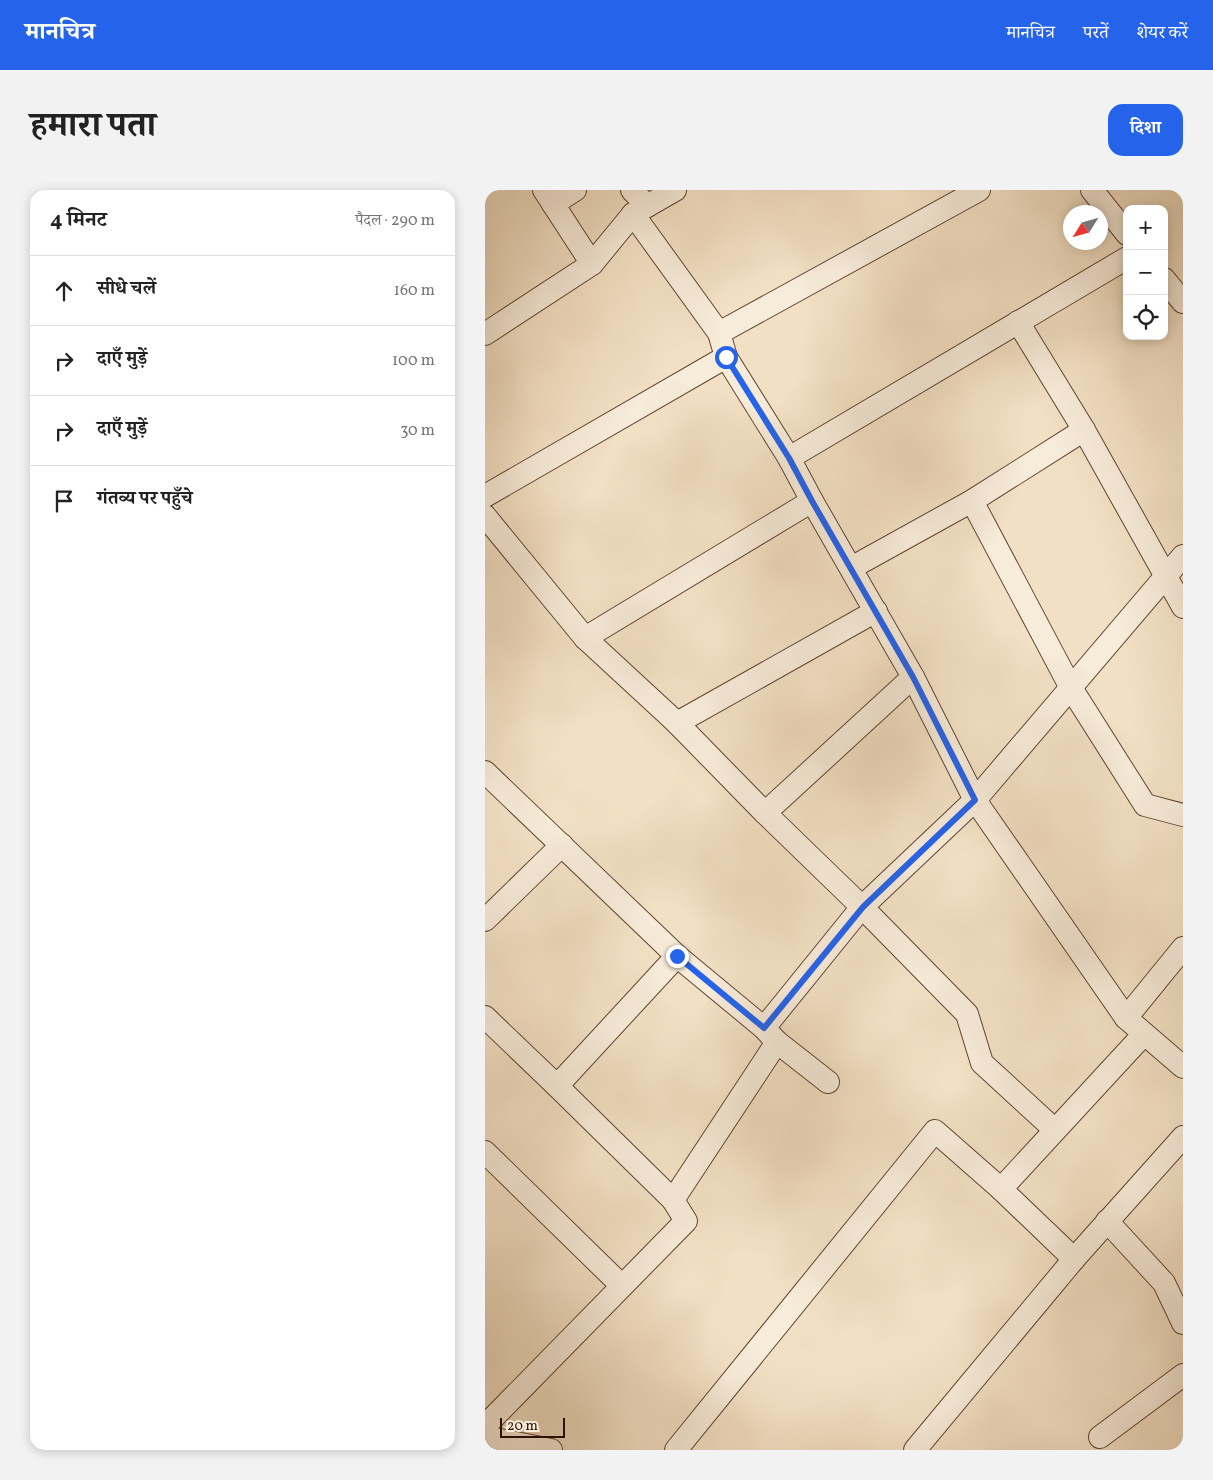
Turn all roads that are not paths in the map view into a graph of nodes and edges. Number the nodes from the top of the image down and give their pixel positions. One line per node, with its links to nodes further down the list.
1 (575, 190): 5 (street)
2 (675, 190): 6 (street)
3 (979, 190): 13 (street)
4 (1091, 190): 7 (street)
5 (548, 197): 9 (street)
6 (637, 203): 9 (street); 13 (street)
7 (1123, 229)
8 (1123, 260): 12 (street)
9 (592, 264): 14 (street)
10 (1168, 284): 11 (street)
11 (1183, 302)
12 (1018, 322): 16 (street); 17 (street)
13 (719, 333): 15 (street)
14 (485, 334)
15 (726, 357): 17 (street); 18 (street)
16 (1084, 430): 20 (street); 24 (street)
17 (789, 458): 19 (street)
18 (485, 496)
19 (812, 501): 23 (street); 27 (street)
20 (972, 501): 23 (street); 29 (street)
21 (485, 516): 27 (street)
22 (1183, 556): 24 (street)
23 (851, 568): 26 (street)
24 (1166, 576): 25 (street); 29 (street)
25 (1183, 607)
26 (876, 611): 28 (street); 30 (street)
27 (585, 638): 30 (street)
28 (913, 677): 32 (street); 33 (street)
29 (1071, 688): 32 (street); 34 (street)
30 (677, 723): 33 (street)
31 (485, 772): 35 (street)
32 (975, 800): 36 (street); 41 (street)
33 (765, 813): 36 (street)
34 (1183, 816)
35 (562, 845): 37 (street); 39 (street)
36 (863, 907): 43 (street); 47 (street)
37 (485, 920)
38 (1183, 948): 41 (street)
39 (677, 956): 43 (street); 46 (street)
40 (485, 1017): 46 (street)
41 (1126, 1018): 42 (street)
42 (1144, 1034): 44 (street); 47 (street)
43 (770, 1035): 45 (street); 51 (street)
44 (1183, 1067)
45 (828, 1082)
46 (557, 1086): 51 (street)
47 (1055, 1130): 50 (street)
48 (1183, 1137): 52 (street)
49 (488, 1159): 54 (street)
50 (1001, 1189): 53 (street); 61 (street)
51 (673, 1200): 54 (street)
52 (1107, 1221): 53 (street); 55 (street)
53 (1074, 1259): 62 (street)
54 (622, 1286): 57 (street)
55 (1183, 1323)
56 (1183, 1375): 59 (street)
57 (485, 1426)
58 (485, 1437): 60 (street)
59 (1100, 1438)
60 (551, 1450)
61 (676, 1450)
62 (915, 1450)

